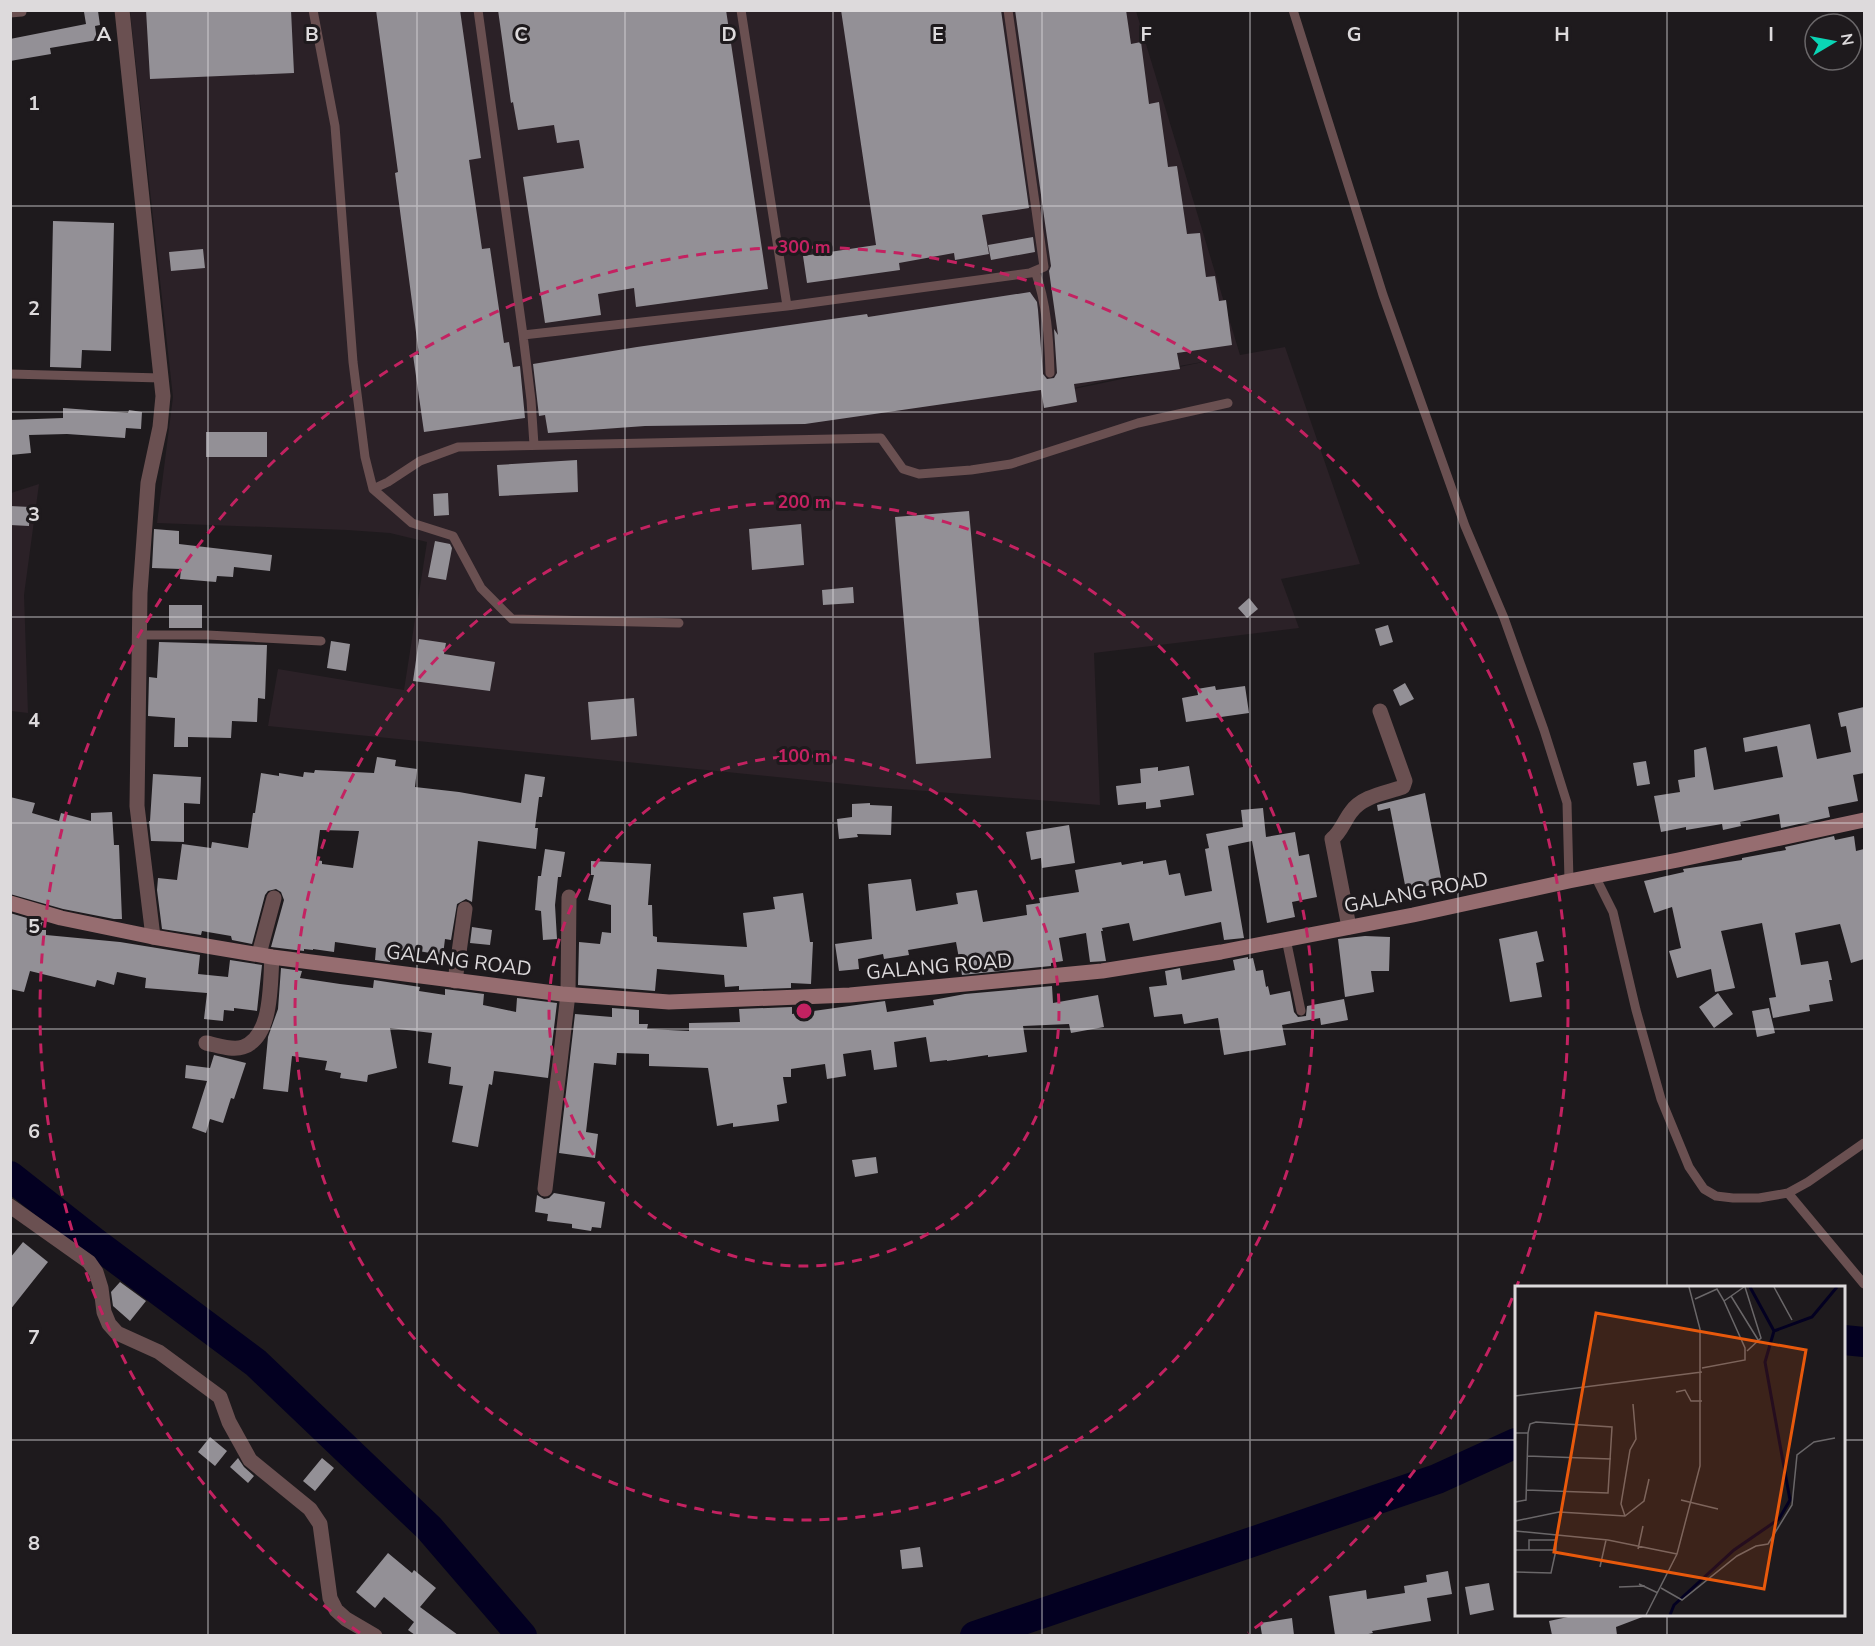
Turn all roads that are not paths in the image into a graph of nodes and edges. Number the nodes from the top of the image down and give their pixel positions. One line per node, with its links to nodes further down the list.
1 (122, 10): 14 (street)
2 (313, 10): 17 (lane)
3 (478, 10): 11 (lane)
4 (741, 10): 10 (lane)
5 (1008, 10): 9 (lane)
6 (1293, 10): 24 (lane)
7 (23, 11): 8 (lane)
8 (10, 13)
9 (1035, 271): 10 (lane); 12 (lane)
10 (787, 306): 11 (lane)
11 (523, 335): 16 (lane)
12 (1050, 373)
13 (10, 374): 14 (lane)
14 (161, 378): 19 (street)
15 (1228, 403): 16 (lane)
16 (534, 445): 17 (lane)
17 (373, 489): 18 (lane)
18 (679, 623)
19 (139, 635): 20 (lane); 30 (street)
20 (321, 641)
21 (1380, 711): 29 (street)
22 (1864, 820): 23 (street, GALANG ROAD)
23 (1595, 876): 24 (street, GALANG ROAD); 39 (lane)
24 (1569, 881): 29 (street, GALANG ROAD)
25 (570, 897): 34 (street)
26 (273, 898): 32 (street)
27 (10, 903): 30 (street, GALANG ROAD)
28 (465, 909): 33 (street)
29 (1349, 927): 31 (street, GALANG ROAD)
30 (153, 937): 32 (street, GALANG ROAD)
31 (1286, 939): 34 (street, GALANG ROAD); 35 (lane)
32 (265, 956): 33 (street, GALANG ROAD); 36 (street)
33 (455, 981): 34 (street, GALANG ROAD)
34 (568, 994): 38 (street)
35 (1301, 1011)
36 (206, 1043)
37 (1864, 1143): 39 (lane)
38 (545, 1189)
39 (1788, 1193): 41 (lane)
40 (10, 1206): 42 (street)
41 (1864, 1283)
42 (375, 1635)

